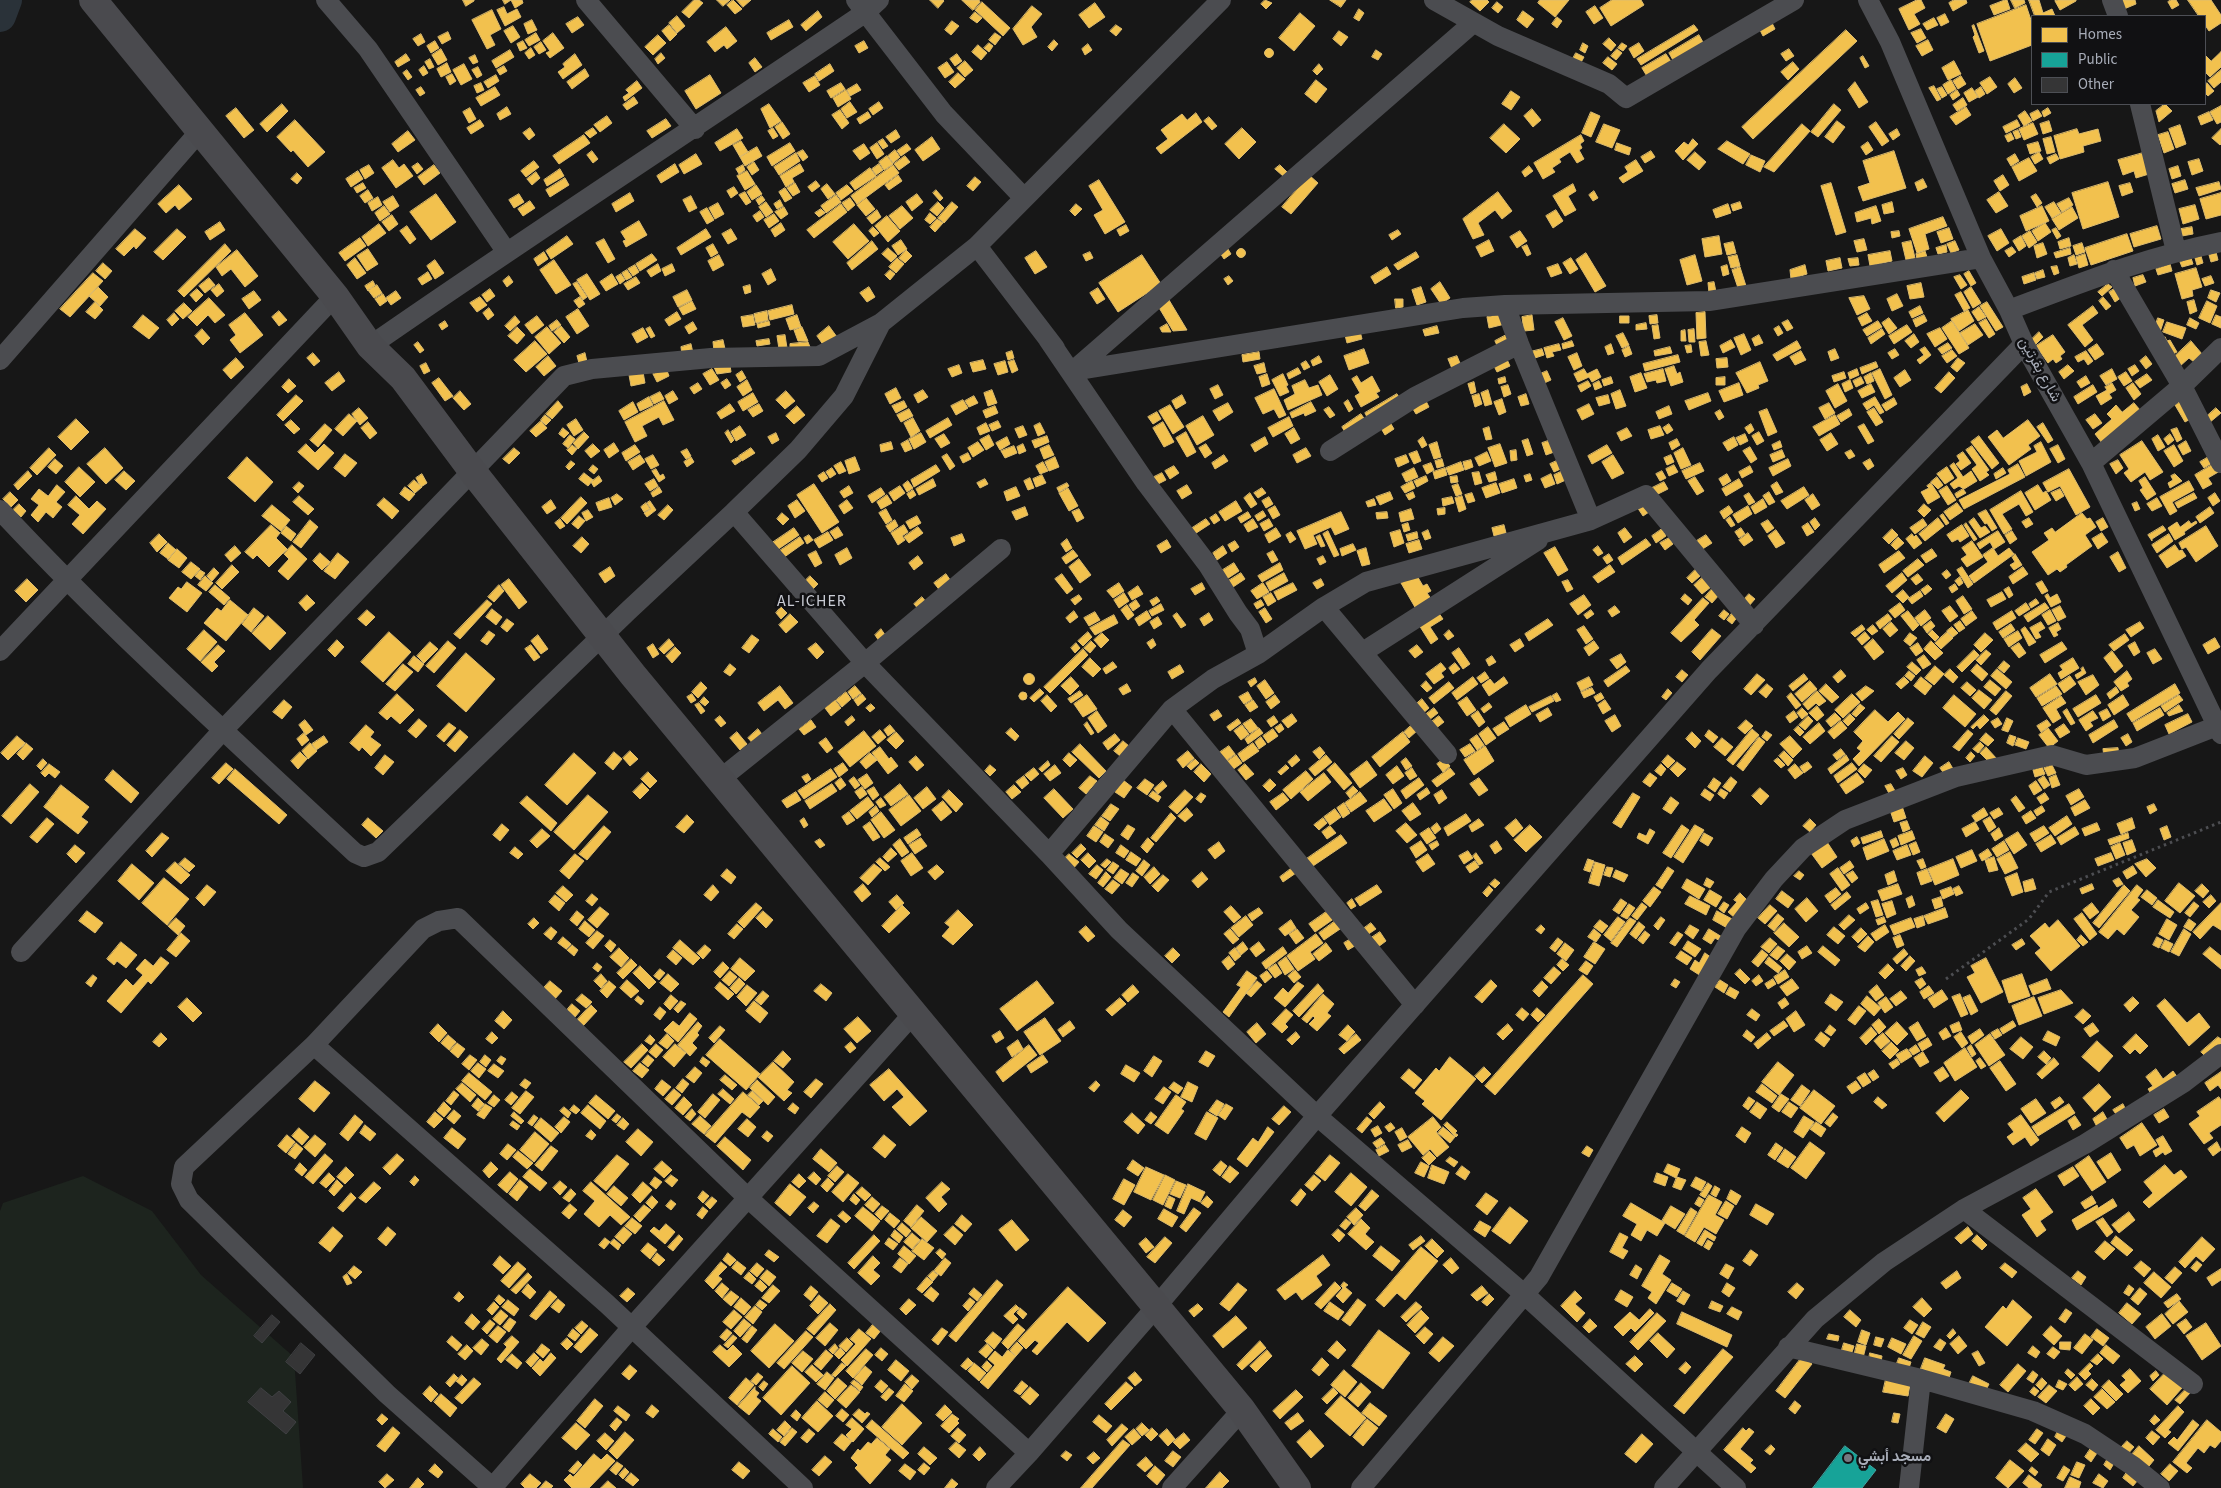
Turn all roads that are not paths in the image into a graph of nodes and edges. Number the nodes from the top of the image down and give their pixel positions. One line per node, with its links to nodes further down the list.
1 (93, 0): 14 (street)
2 (326, 0): 18 (street)
3 (586, 0): 13 (street)
4 (1221, 0): 15 (street)
5 (1434, 0): 11 (street)
6 (1794, 0): 11 (street)
7 (1868, 0): 20 (street, شارع بقرتين)
8 (2112, 0): 10 (street)
9 (867, 4): 13 (street); 15 (street)
10 (2118, 15)
11 (1473, 23): 32 (street)
12 (2140, 105): 19 (street)
13 (695, 128): 18 (street)
14 (200, 132): 22 (street); 31 (street)
15 (1024, 198): 17 (street)
16 (2221, 242): 19 (street)
17 (977, 246): 25 (street); 26 (street)
18 (506, 251): 29 (street)
19 (2176, 251): 21 (street)
20 (1980, 258): 23 (street); 24 (street, شارع بقرتين)
21 (2114, 270): 24 (street); 33 (street)
22 (335, 296): 29 (street); 43 (street)
23 (1505, 305): 27 (street); 32 (street)
24 (2009, 310): 28 (street, شارع بقرتين)
25 (881, 323): 37 (street); 39 (street)
26 (1048, 339): 32 (street); 49 (street)
27 (1519, 344): 34 (street); 40 (street)
28 (2024, 344): 36 (street, شارع بقرتين); 45 (street)
29 (370, 346): 37 (street)
30 (2221, 348): 33 (street)
31 (0, 360)
32 (1073, 372)
33 (2182, 386): 35 (street); 36 (street)
34 (1330, 451)
35 (2221, 463)
36 (2091, 464): 53 (street, شارع بقرتين)
37 (473, 472): 46 (street); 52 (street)
38 (0, 510): 43 (street)
39 (734, 512): 46 (street); 50 (street)
40 (1591, 520): 41 (street); 45 (street)
41 (1555, 529): 44 (street); 48 (street)
42 (1000, 548): 50 (street)
43 (66, 581): 47 (street); 52 (street)
44 (1324, 608): 48 (street); 49 (street)
45 (1754, 625): 58 (street)
46 (603, 636): 52 (street); 55 (street)
47 (0, 651)
48 (1363, 652): 54 (street)
49 (1258, 654): 51 (street)
50 (865, 663): 55 (street); 56 (street)
51 (1172, 710): 56 (street); 58 (street)
52 (223, 730): 57 (street)
53 (2219, 730): 65 (street)
54 (1447, 754)
55 (719, 780): 59 (street)
56 (1049, 854): 62 (street)
57 (21, 952)
58 (1415, 1005): 62 (street)
59 (913, 1014): 63 (street); 66 (street)
60 (314, 1045): 63 (street); 67 (street); 74 (street)
61 (2221, 1054): 64 (street)
62 (1317, 1116): 65 (street); 66 (street)
63 (748, 1198): 67 (street); 73 (street)
64 (1964, 1209): 68 (street); 70 (street)
65 (1524, 1294): 72 (street); 79 (street)
66 (1156, 1307): 71 (street); 73 (street)
67 (632, 1328): 74 (street); 75 (street)
68 (1788, 1347): 69 (street); 72 (street)
69 (1921, 1379): 82 (street); 83 (street)
70 (2193, 1384)
71 (1242, 1410): 77 (street); 78 (street)
72 (1696, 1452): 80 (street); 81 (street)
73 (1029, 1453): 76 (street)
74 (492, 1488)
75 (803, 1488)
76 (996, 1488)
77 (1172, 1488)
78 (1297, 1488)
79 (1361, 1488)
80 (1664, 1488)
81 (1736, 1488)
82 (1909, 1488)
83 (2160, 1488)

